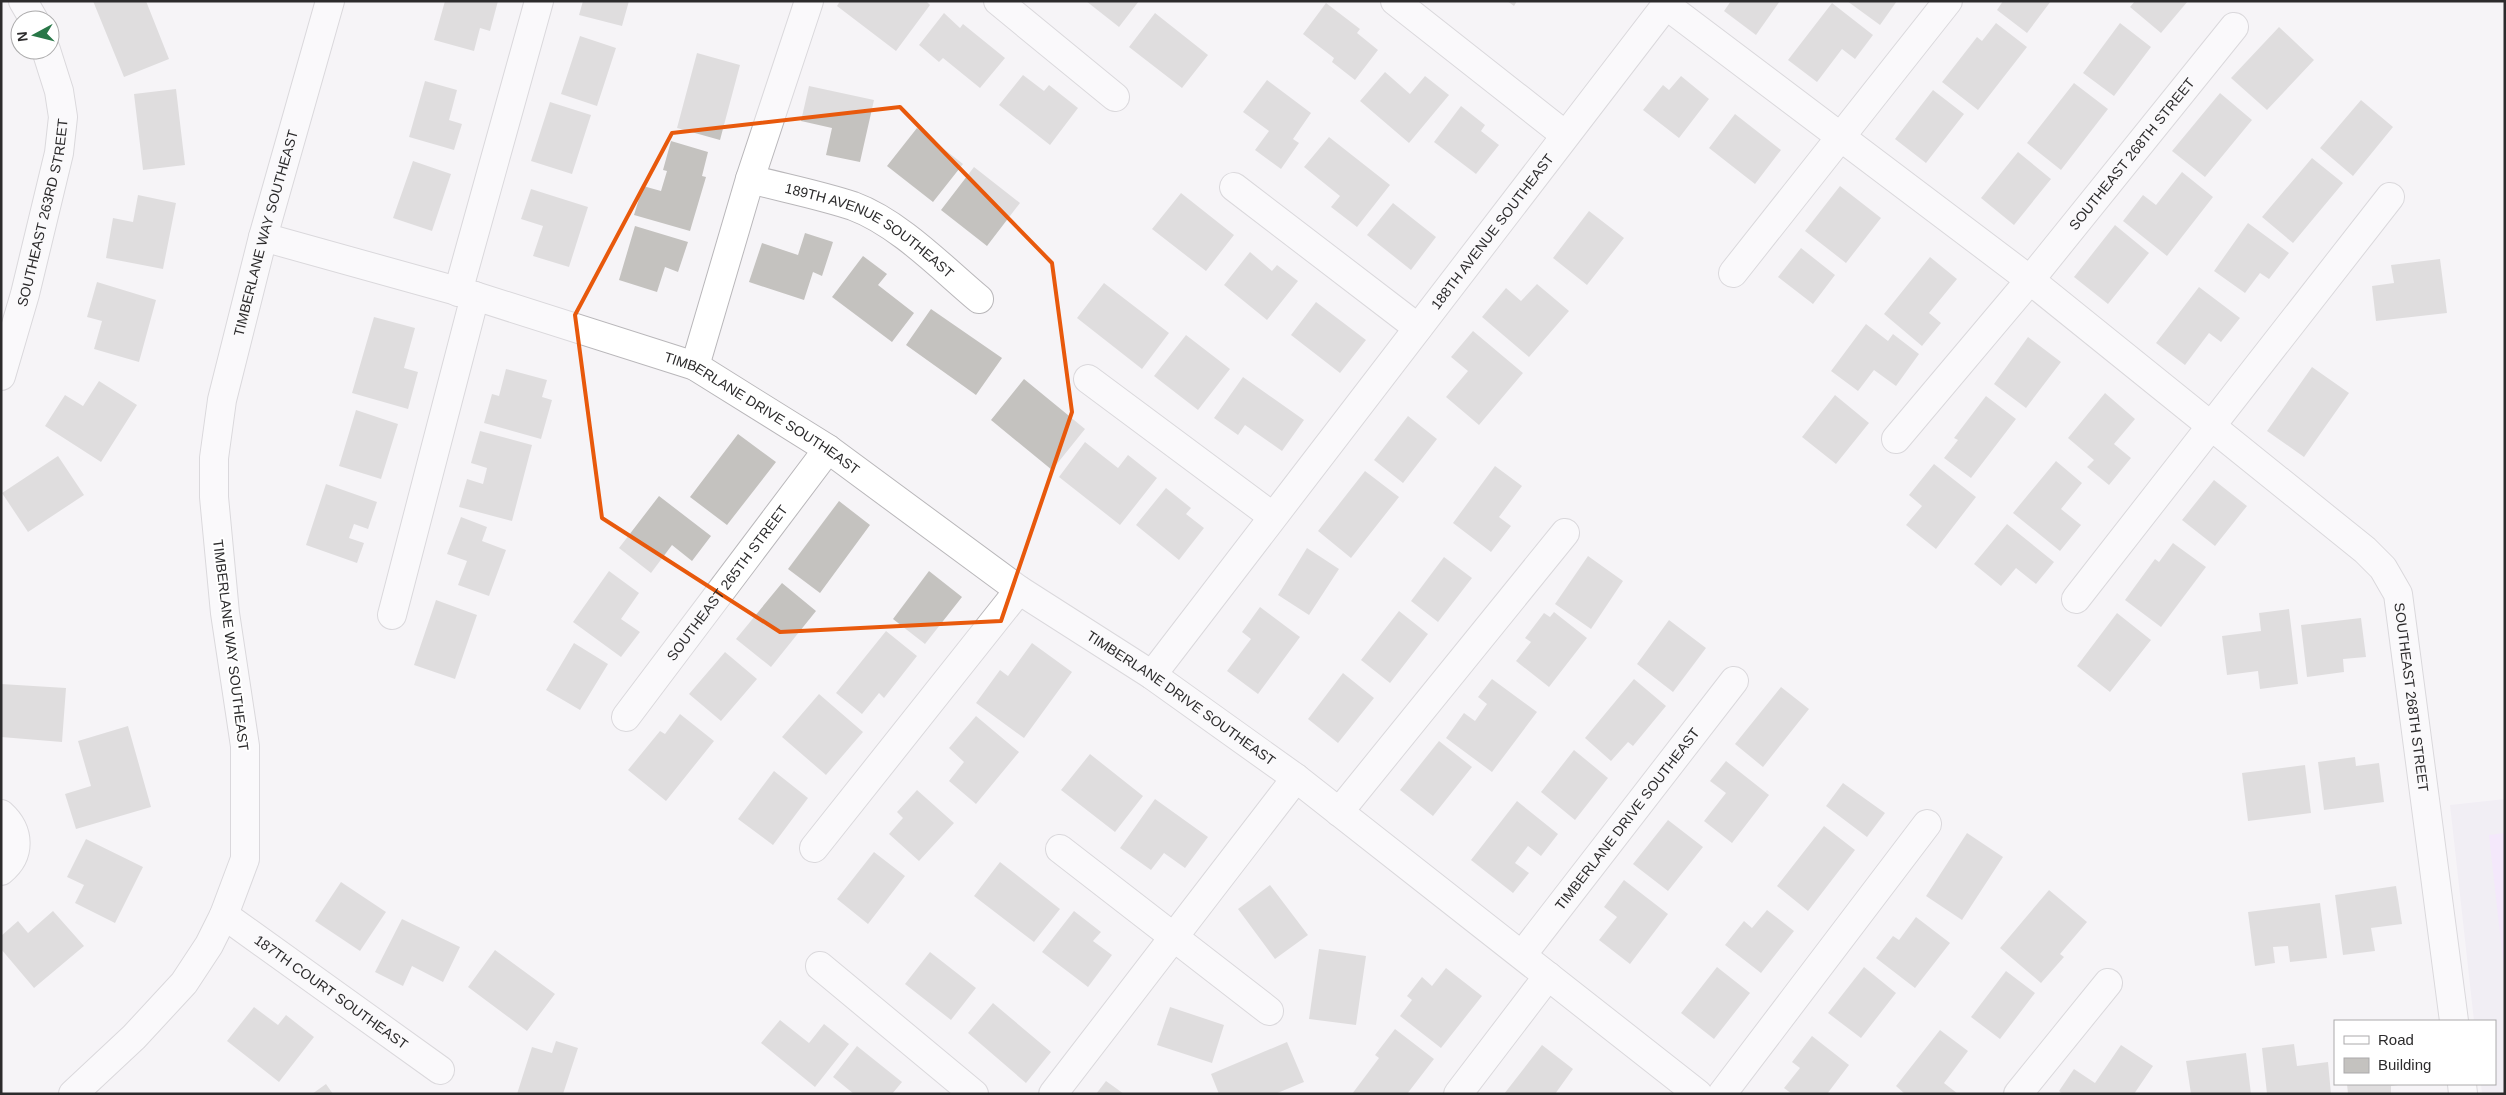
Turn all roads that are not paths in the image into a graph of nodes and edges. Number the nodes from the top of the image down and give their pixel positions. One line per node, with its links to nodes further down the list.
1 (330, 1): 16 (street, TIMBERLANE WAY SOUTHEAST)
2 (539, 1): 19 (street)
3 (809, 1): 13 (street)
4 (998, 1): 10 (street)
5 (1395, 1): 11 (street)
6 (1948, 1): 12 (street)
7 (1667, 3): 11 (street, 188TH AVENUE SOUTHEAST); 12 (street, SOUTHEAST 268TH STREET)
8 (2234, 27): 18 (street, SOUTHEAST 268TH STREET)
9 (49, 60): 23 (street, SOUTHEAST 263RD STREET)
10 (1115, 97)
11 (1565, 135): 21 (street, 188TH AVENUE SOUTHEAST)
12 (1840, 138): 17 (street); 18 (street, SOUTHEAST 268TH STREET)
13 (750, 179): 20 (street, 189TH AVENUE SOUTHEAST); 22 (street)
14 (1234, 187): 21 (street)
15 (2390, 197): 25 (street)
16 (263, 237): 19 (street, TIMBERLANE DRIVE SOUTHEAST); 43 (street, TIMBERLANE WAY SOUTHEAST)
17 (1733, 273)
18 (2030, 280): 25 (street, SOUTHEAST 268TH STREET); 26 (street, SOUTHEAST 268TH STREET)
19 (466, 294): 22 (street, TIMBERLANE DRIVE SOUTHEAST); 32 (street)
20 (979, 299)
21 (1418, 328): 28 (street, 188TH AVENUE SOUTHEAST)
22 (696, 366): 27 (street, TIMBERLANE DRIVE SOUTHEAST)
23 (1, 376)
24 (1088, 379): 28 (street)
25 (2210, 427): 31 (street); 50 (street, SOUTHEAST 268TH STREET)
26 (1896, 439)
27 (828, 449): 30 (street, TIMBERLANE DRIVE SOUTHEAST); 35 (street, SOUTHEAST 265TH STREET)
28 (1272, 516): 33 (street, 188TH AVENUE SOUTHEAST)
29 (1565, 533): 37 (street)
30 (1020, 590): 33 (street, TIMBERLANE DRIVE SOUTHEAST); 40 (street)
31 (2076, 598)
32 (392, 614)
33 (1152, 675): 36 (street, TIMBERLANE DRIVE SOUTHEAST)
34 (1734, 681): 45 (street, TIMBERLANE DRIVE SOUTHEAST)
35 (626, 717)
36 (1296, 778): 37 (street, TIMBERLANE DRIVE SOUTHEAST); 44 (street)
37 (1339, 812): 45 (street, TIMBERLANE DRIVE SOUTHEAST)
38 (1, 814): 42 (street)
39 (1927, 824): 57 (street)
40 (814, 848)
41 (1060, 849): 44 (street)
42 (1, 871)
43 (224, 915): 51 (street, 187TH COURT SOUTHEAST); 52 (street, TIMBERLANE WAY SOUTHEAST)
44 (1174, 937): 49 (street); 54 (street)
45 (1522, 955): 47 (street, TIMBERLANE DRIVE SOUTHEAST)
46 (820, 966): 53 (street)
47 (1548, 976): 55 (street); 56 (street, TIMBERLANE DRIVE SOUTHEAST)
48 (2108, 982): 58 (street)
49 (1270, 1011)
50 (2454, 1020)
51 (440, 1070)
52 (73, 1094)
53 (974, 1094)
54 (1053, 1094)
55 (1458, 1094)
56 (1698, 1094)
57 (1722, 1094)
58 (2018, 1094)

